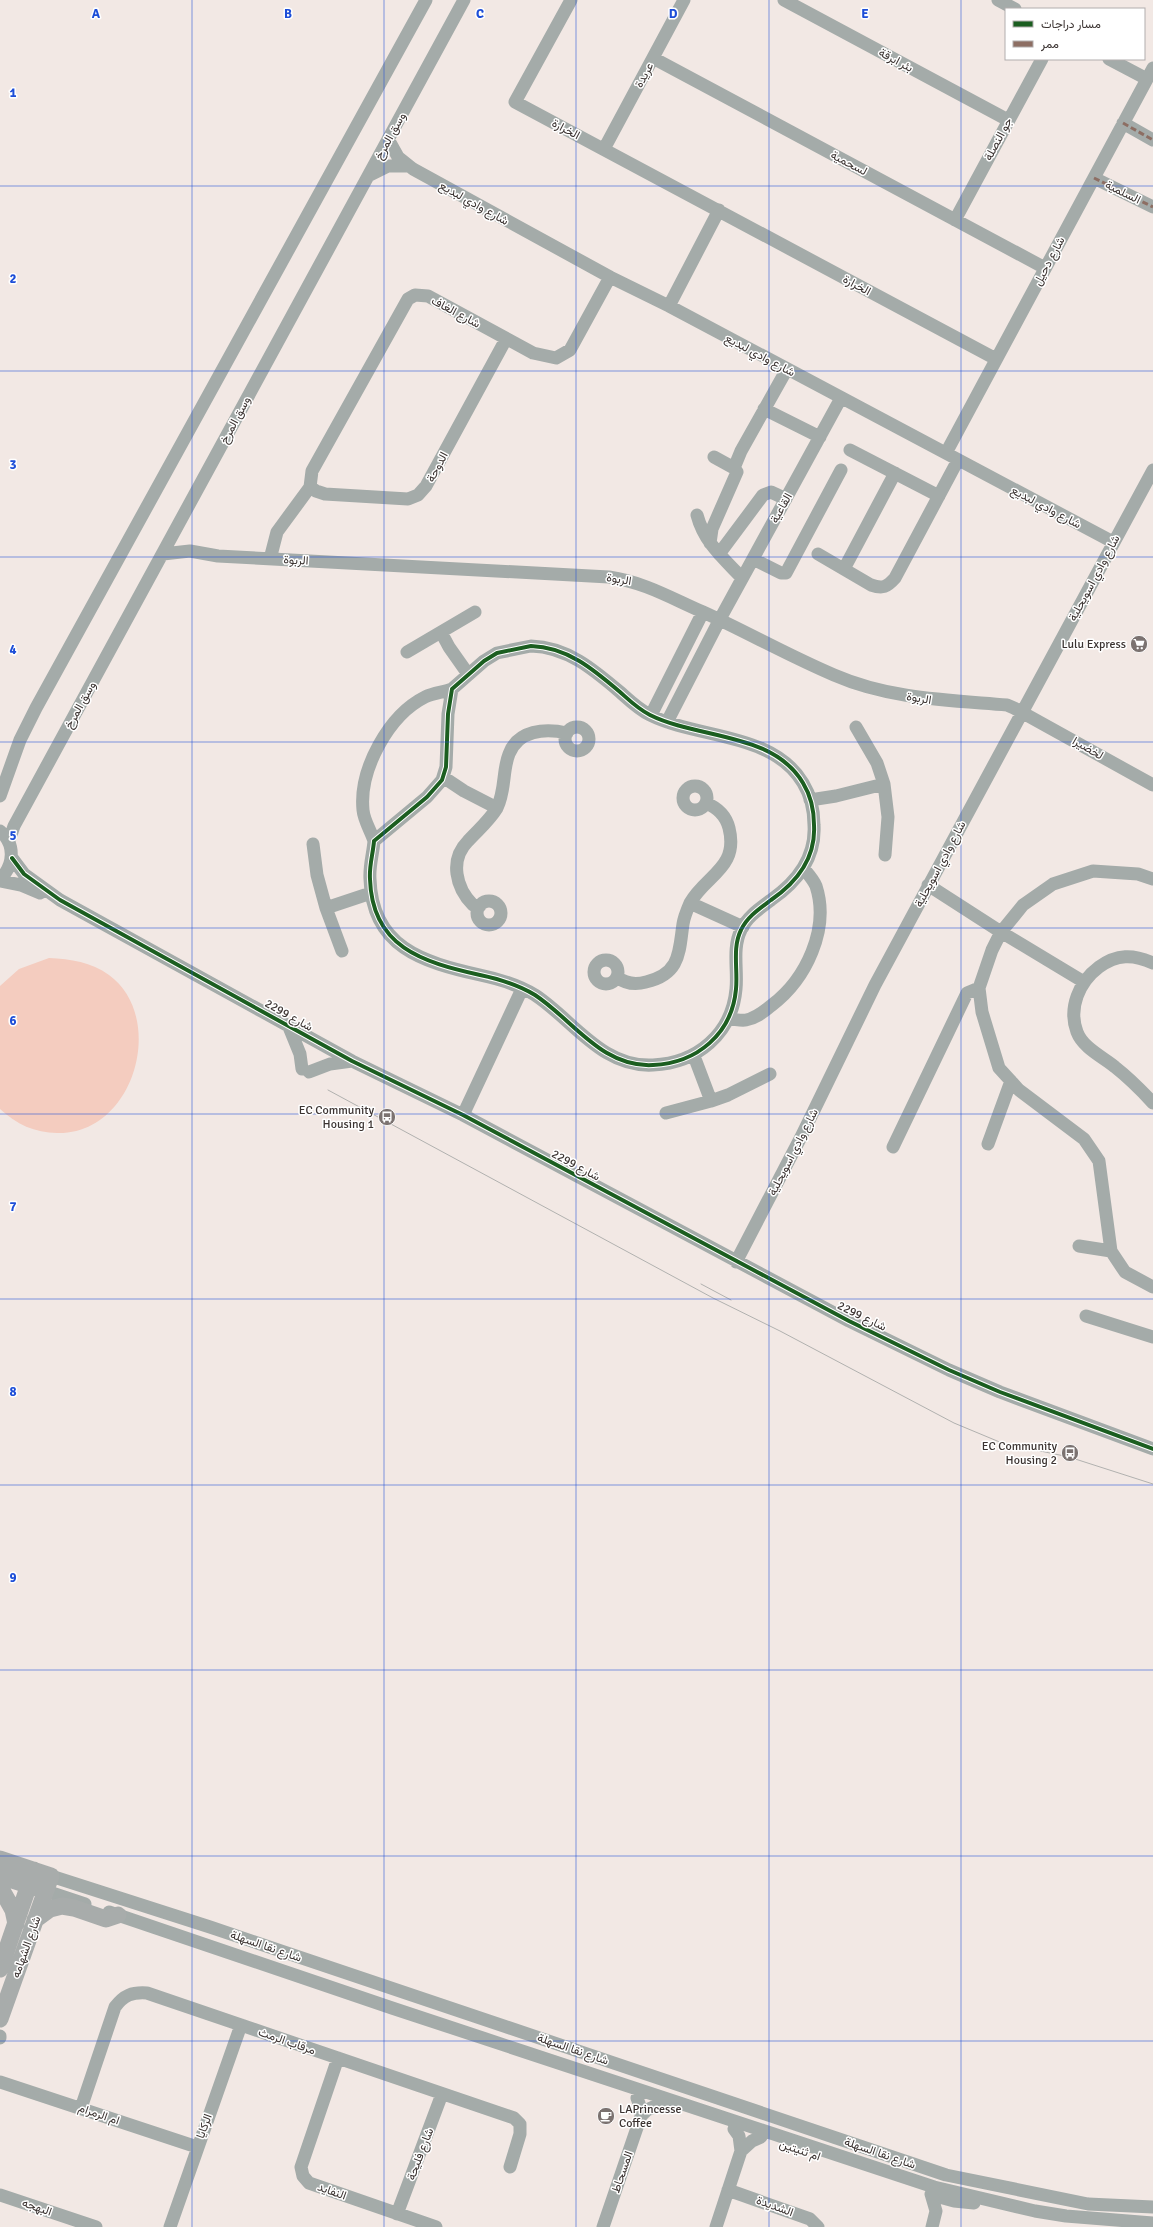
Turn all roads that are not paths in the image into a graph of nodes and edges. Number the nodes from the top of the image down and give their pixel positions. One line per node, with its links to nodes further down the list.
1 (426, 0): 72 (street)
2 (464, 0): 14 (street, وسق المرخ)
3 (571, 0): 16 (street, الخرارة)
4 (684, 0): 8 (street, عريدة)
5 (784, 0): 12 (street, بئر ابرقة)
6 (998, 0): 7 (street)
7 (1013, 8)
8 (653, 58): 16 (street, عريدة); 22 (street, لسحمية)
9 (1041, 60): 12 (street, جو النصلة)
10 (1112, 60): 11 (street)
11 (1150, 74): 13 (street, شارع دحيل)
12 (1008, 120): 22 (street, جو النصلة)
13 (1123, 123): 15 (street); 19 (street, شارع دحيل)
14 (388, 139): 17 (street, شارع وادي لبديع); 18 (street, وسق المرخ)
15 (1153, 140)
16 (604, 149): 21 (street, الخرارة)
17 (409, 166): 18 (street, شارع وادي لبديع); 24 (street, شارع وادي لبديع)
18 (368, 176): 44 (street, وسق المرخ)
19 (1094, 178): 20 (street, السلمية); 23 (street, شارع دحيل)
20 (1153, 207)
21 (719, 210): 25 (street); 27 (street, الخرارة)
22 (955, 220): 23 (street, لسحمية)
23 (1045, 268): 27 (street, شارع دحيل)
24 (610, 277): 25 (street, شارع وادي لبديع); 26 (street, شارع الغاف)
25 (668, 306): 28 (street, شارع وادي لبديع)
26 (506, 339): 40 (street, الدوحة); 40 (street, شارع الغاف)
27 (996, 359): 33 (street, شارع دحيل)
28 (787, 369): 29 (street, شارع وادي لبديع); 30 (street)
29 (841, 398): 31 (street, القاعية); 33 (street, شارع وادي لبديع)
30 (764, 410): 31 (street); 36 (street)
31 (820, 437): 42 (street, القاعية)
32 (850, 450): 39 (street)
33 (946, 453): 35 (street, شارع وادي لبديع)
34 (714, 457): 36 (street)
35 (958, 460): 41 (street); 46 (street, شارع وادي لبديع)
36 (734, 468): 45 (street)
37 (841, 470): 52 (street)
38 (1153, 470): 46 (street, شارع وادي اسويحلية)
39 (895, 473): 41 (street); 53 (street)
40 (310, 483): 51 (street)
41 (939, 496): 53 (street)
42 (786, 499): 49 (street); 52 (street, القاعية)
43 (697, 515): 45 (street)
44 (175, 532): 47 (street); 48 (street, وسق المرخ)
45 (710, 542): 49 (street)
46 (1113, 542): 64 (street, شارع وادي اسويحلية)
47 (190, 551): 48 (street, الربوة); 51 (street, الربوة)
48 (163, 554): 77 (street, وسق المرخ)
49 (719, 554): 54 (street)
50 (818, 554): 53 (street)
51 (270, 559): 56 (street, الربوة)
52 (753, 559): 54 (street, القاعية)
53 (844, 569)
54 (742, 578): 57 (street, القاعية)
55 (475, 612): 58 (street)
56 (703, 612): 57 (street, الربوة); 59 (street)
57 (720, 619): 61 (street, القاعية); 64 (street, الربوة)
58 (441, 632): 60 (street); 62 (street)
59 (687, 645): 61 (street); 65 (street)
60 (407, 652)
61 (702, 654): 66 (street, القاعية)
62 (468, 674): 63 (street); 65 (street)
63 (452, 689): 69 (street); 78 (street)
64 (1024, 712): 71 (street, لخضيرا); 85 (street, شارع وادي اسويحلية)
65 (651, 715): 66 (street)
66 (667, 722): 73 (street)
67 (856, 727): 70 (street)
68 (567, 733): 75 (street)
69 (443, 778): 75 (street); 78 (street)
70 (884, 784): 73 (street); 80 (street)
71 (1153, 785)
72 (0, 796)
73 (810, 800): 82 (street)
74 (706, 804): 88 (street)
75 (497, 808): 89 (street)
76 (0, 831): 77 (street)
77 (9, 841): 81 (street)
78 (374, 841): 86 (street)
79 (313, 844): 90 (street)
80 (885, 855)
81 (12, 858): 84 (street); 87 (street, شارع 2299)
82 (804, 869): 91 (street); 99 (street)
83 (1153, 879): 92 (street)
84 (0, 880): 87 (street, شارع 2299)
85 (928, 885): 92 (street); 113 (street, شارع وادي اسويحلية)
86 (371, 893): 90 (street); 98 (street)
87 (60, 900): 100 (street, شارع 2299)
88 (690, 903): 91 (street); 95 (street)
89 (480, 906)
90 (326, 908): 93 (street)
91 (743, 927): 99 (street)
92 (1001, 932): 96 (street); 97 (street)
93 (342, 951)
94 (1153, 964): 96 (street)
95 (617, 977)
96 (1084, 982): 106 (street)
97 (979, 988): 104 (street); 110 (street)
98 (522, 989): 101 (street); 108 (street)
99 (728, 1019): 101 (street)
100 (289, 1027): 102 (street, شارع 2299); 102 (street)
101 (694, 1056): 105 (street)
102 (352, 1061): 108 (street, شارع 2299)
103 (770, 1074): 105 (street)
104 (1011, 1081): 109 (street); 112 (street)
105 (711, 1101): 107 (street)
106 (1153, 1103)
107 (666, 1113)
108 (462, 1116): 113 (street, شارع 2299)
109 (988, 1144)
110 (893, 1147)
111 (1079, 1246): 112 (street)
112 (1111, 1251): 114 (street)
113 (736, 1262): 117 (street, شارع 2299)
114 (1153, 1287)
115 (1086, 1316): 116 (street)
116 (1153, 1337)
117 (1153, 1449)
118 (0, 1859): 120 (main road, شارع نقا السهلة)
119 (0, 1876): 120 (main road, شارع نقا السهلة)
120 (32, 1878): 121 (main road, شارع نقا السهلة); 125 (main road, شارع الشهامه)
121 (48, 1883): 123 (street, شارع نقا السهلة); 124 (main road, شارع الشهامه); 147 (street, شارع نقا السهلة)
122 (0, 1887): 125 (main road)
123 (118, 1916): 124 (main road); 130 (street, شارع نقا السهلة)
124 (35, 1920): 127 (main road, شارع الشهامه)
125 (16, 1924): 126 (main road, شارع الشهامه)
126 (0, 1969)
127 (0, 2019)
128 (241, 2025): 129 (street, مرقاب الرمث); 135 (street, مرقاب الرمث); 139 (street, الركايا)
129 (338, 2058): 132 (street, مرقاب الرمث); 148 (street, النفايد)
130 (606, 2078): 133 (street, ام ثنيتين); 146 (street, شارع نقا السهلة)
131 (1, 2080): 135 (street, ام الرمرام)
132 (442, 2094): 141 (street, مرقاب الرمث); 148 (street, شارع فليحة)
133 (637, 2098): 134 (street, ام ثنيتين); 136 (street)
134 (660, 2104): 136 (street); 137 (street, ام ثنيتين)
135 (80, 2108): 139 (street, ام الرمرام)
136 (641, 2116): 154 (street, المسحاط)
137 (734, 2129): 138 (street, ام ثنيتين); 140 (street)
138 (761, 2137): 140 (street); 143 (street, ام ثنيتين)
139 (197, 2147): 152 (street, الركايا)
140 (740, 2151): 142 (street)
141 (510, 2167)
142 (728, 2190): 155 (street); 156 (street, الشديدة)
143 (931, 2194): 145 (street, ام ثنيتين); 149 (street)
144 (0, 2195): 151 (street, البهجه)
145 (954, 2201): 146 (street, ام ثنيتين); 149 (street)
146 (1000, 2202): 150 (street, شارع نقا السهلة)
147 (1153, 2207)
148 (402, 2219): 153 (street, النفايد)
149 (934, 2222)
150 (1153, 2223)
151 (96, 2227)
152 (170, 2227)
153 (436, 2227)
154 (603, 2227)
155 (716, 2227)
156 (818, 2227)

